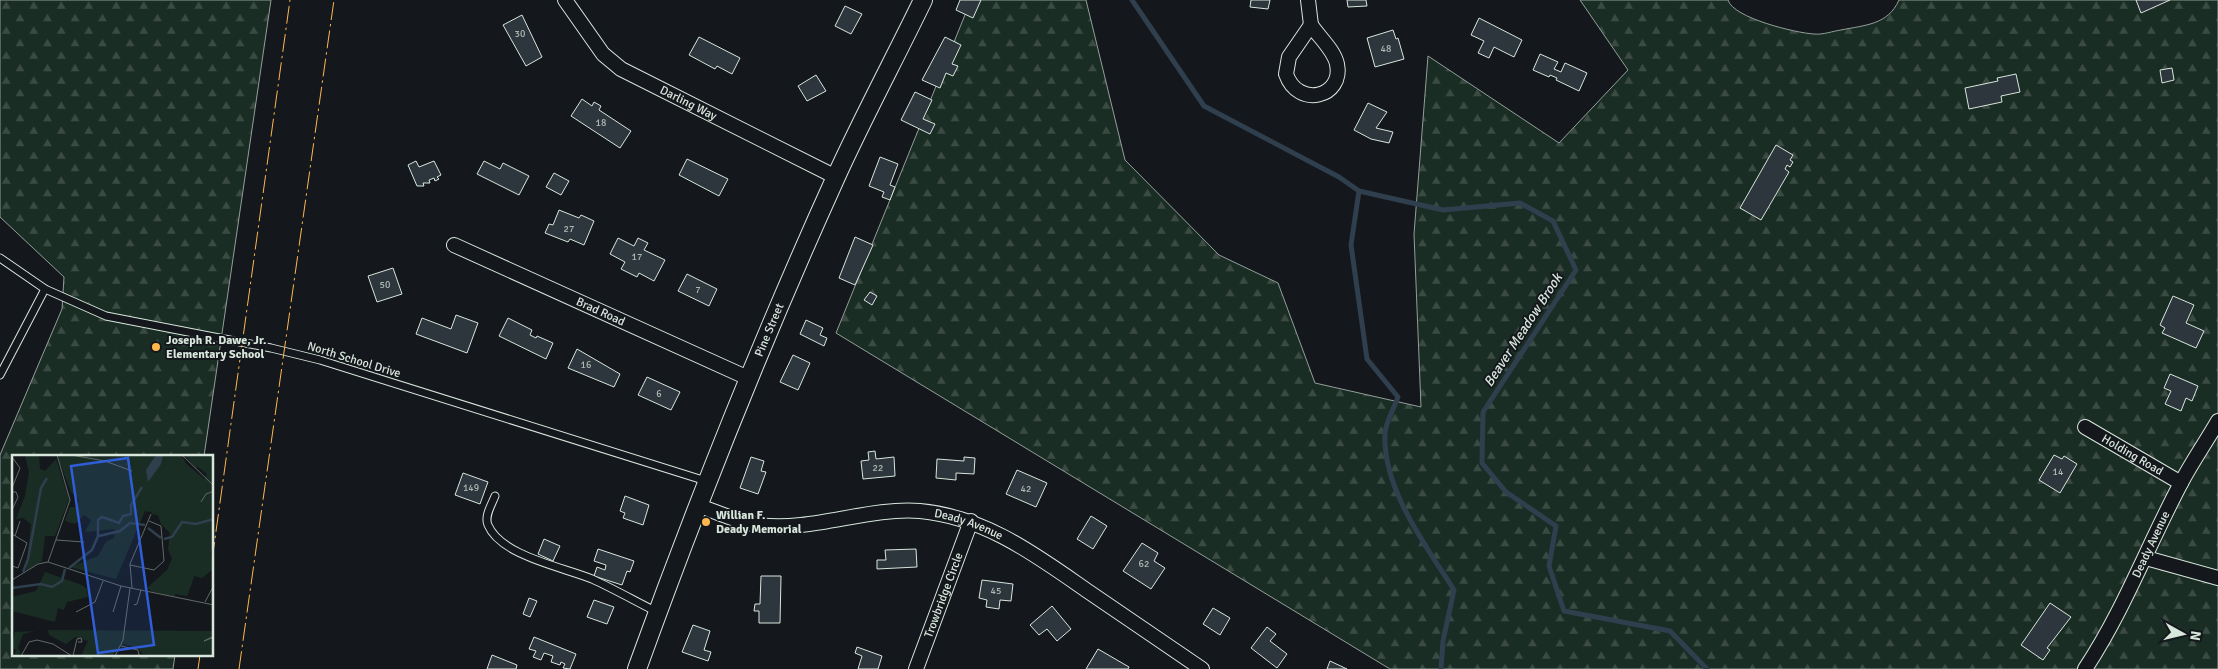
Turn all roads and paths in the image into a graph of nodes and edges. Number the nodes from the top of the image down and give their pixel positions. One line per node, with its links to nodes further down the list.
1 (565, 0): 5 (street, Darling Way)
2 (923, 0): 5 (street, Pine Street)
3 (1308, 0): 4 (street)
4 (1311, 25): 4 (street)
5 (836, 177): 10 (street, Pine Street)
6 (454, 245): 10 (street, Brad Road)
7 (0, 258): 8 (lane, North School Drive)
8 (45, 289): 9 (lane); 13 (lane, North School Drive)
9 (0, 375)
10 (748, 378): 13 (street, Pine Street)
11 (2218, 421): 14 (street, Deady Avenue)
12 (2085, 427): 14 (street, Holding Road)
13 (706, 482): 16 (street, Pine Street)
14 (2181, 482): 18 (street, Deady Avenue)
15 (495, 496): 20 (lane)
16 (697, 505): 17 (street, Deady Avenue); 20 (street, Pine Street)
17 (971, 522): 22 (street, Trowbridge Circle); 23 (street, Deady Avenue)
18 (2146, 558): 19 (street); 24 (street, Deady Avenue)
19 (2218, 578)
20 (658, 612): 21 (street, Pine Street)
21 (637, 669)
22 (916, 669)
23 (1202, 669)
24 (2085, 669)

